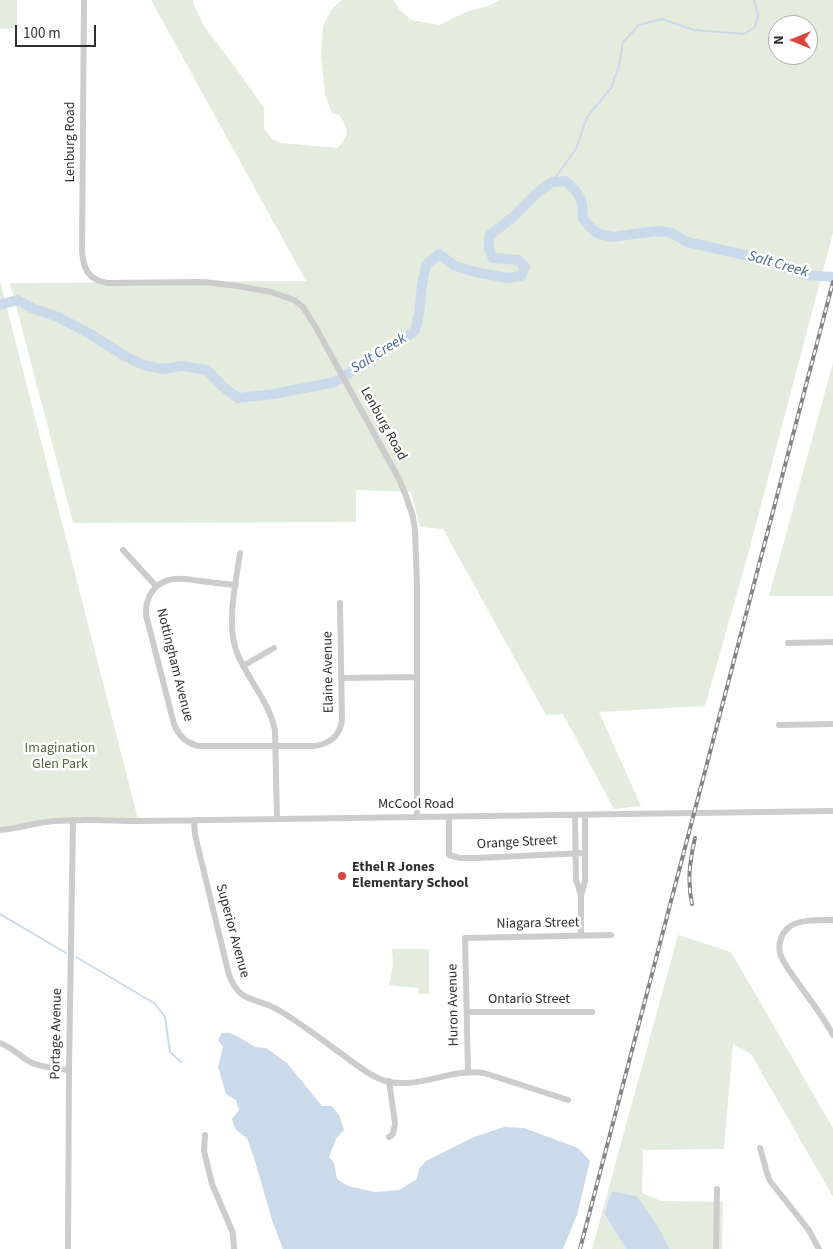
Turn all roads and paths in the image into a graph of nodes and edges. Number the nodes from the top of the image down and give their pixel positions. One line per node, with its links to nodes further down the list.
1 (84, 0): 11 (street, Lenburg Road)
2 (123, 550): 5 (street)
3 (240, 553): 4 (street)
4 (236, 585): 5 (street); 10 (street)
5 (156, 586): 15 (street, Nottingham Avenue)
6 (340, 603): 12 (street, Elaine Avenue)
7 (833, 642): 8 (street)
8 (788, 643)
9 (274, 648): 10 (street)
10 (243, 666): 15 (street)
11 (417, 677): 12 (street); 19 (street, Lenburg Road)
12 (342, 678): 15 (street, Elaine Avenue)
13 (833, 724): 14 (street)
14 (779, 725)
15 (275, 746): 21 (street)
16 (833, 811): 18 (street, McCool Road)
17 (575, 815): 18 (street, McCool Road); 20 (street, McCool Road); 25 (street)
18 (584, 815): 26 (street)
19 (417, 817): 20 (street, McCool Road); 21 (street, McCool Road)
20 (449, 817): 25 (street, Orange Street)
21 (277, 819): 23 (street, McCool Road)
22 (73, 820): 23 (street, McCool Road); 24 (street, McCool Road); 36 (street, Portage Avenue)
23 (194, 820): 38 (street, Superior Avenue)
24 (0, 830)
25 (575, 853): 26 (street, Orange Street); 27 (street)
26 (585, 853): 27 (street)
27 (581, 896): 30 (street)
28 (833, 920): 34 (street)
29 (610, 935): 30 (street, Niagara Street)
30 (581, 936): 31 (street, Niagara Street)
31 (465, 938): 32 (street, Huron Avenue)
32 (467, 1012): 33 (street, Ontario Street); 37 (street, Huron Avenue)
33 (592, 1012)
34 (833, 1035)
35 (0, 1043): 36 (street)
36 (69, 1070): 44 (street, Portage Avenue)
37 (468, 1072): 38 (street); 39 (street)
38 (389, 1082): 41 (street)
39 (568, 1100)
40 (206, 1135): 45 (street)
41 (389, 1137)
42 (760, 1148): 47 (street)
43 (718, 1189): 46 (street)
44 (68, 1249)
45 (234, 1249)
46 (716, 1249)
47 (819, 1249)

